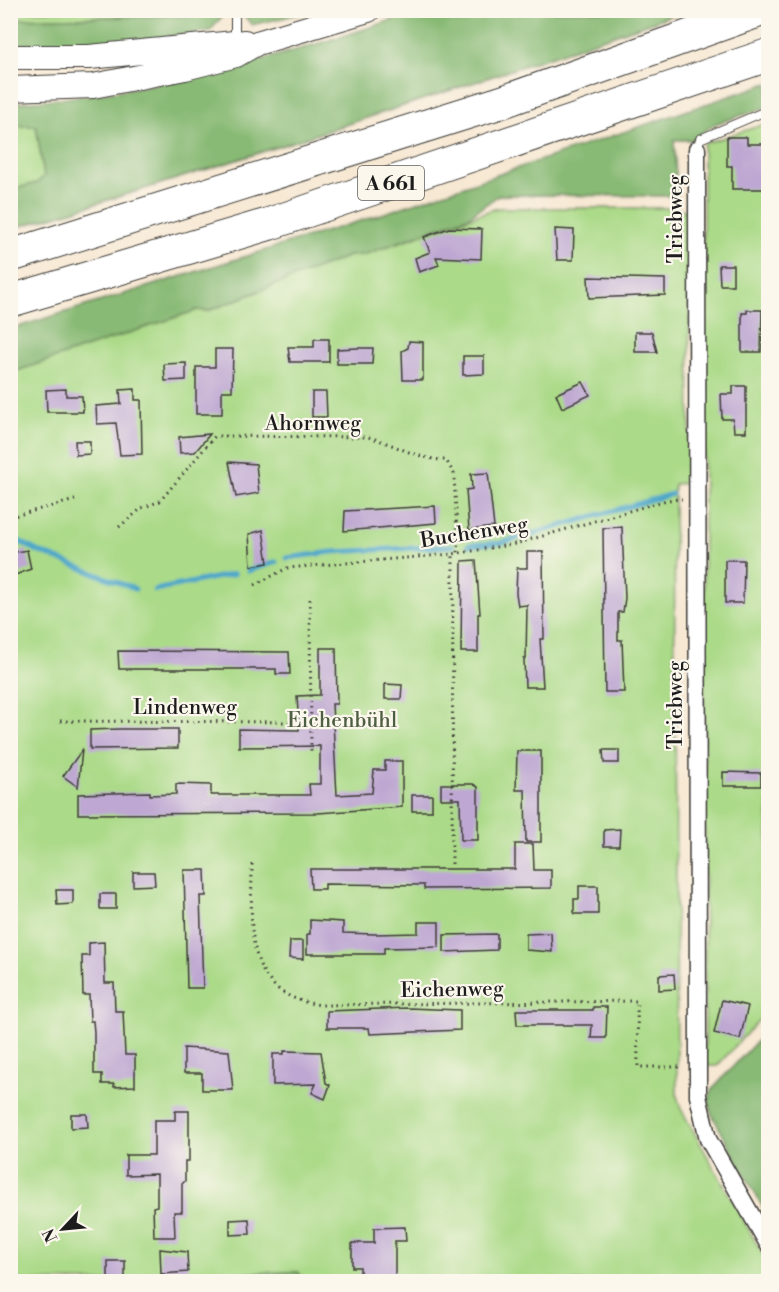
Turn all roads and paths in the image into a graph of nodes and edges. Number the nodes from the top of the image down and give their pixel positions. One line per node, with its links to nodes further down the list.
1 (235, 10): 4 (lane)
2 (368, 10): 4 (main road)
3 (762, 10): 10 (highway, A 661)
4 (243, 46): 6 (main road); 7 (main road)
5 (768, 55): 11 (highway, A 661)
6 (10, 57)
7 (10, 89)
8 (768, 110): 9 (lane)
9 (697, 149): 12 (street, Triebweg)
10 (10, 256)
11 (10, 302)
12 (698, 497): 16 (path, Buchenweg); 25 (street, Triebweg)
13 (75, 501): 14 (path)
14 (10, 517)
15 (119, 527): 16 (path, Ahornweg)
16 (458, 553): 17 (path, Buchenweg)
17 (453, 554): 18 (path, Buchenweg); 24 (path)
18 (255, 585)
19 (310, 599): 21 (path)
20 (60, 722): 21 (path, Lindenweg)
21 (311, 722): 22 (path)
22 (311, 751)
23 (252, 864): 25 (path, Eichenweg)
24 (452, 864)
25 (698, 1066): 26 (street, Triebweg)
26 (768, 1244)

